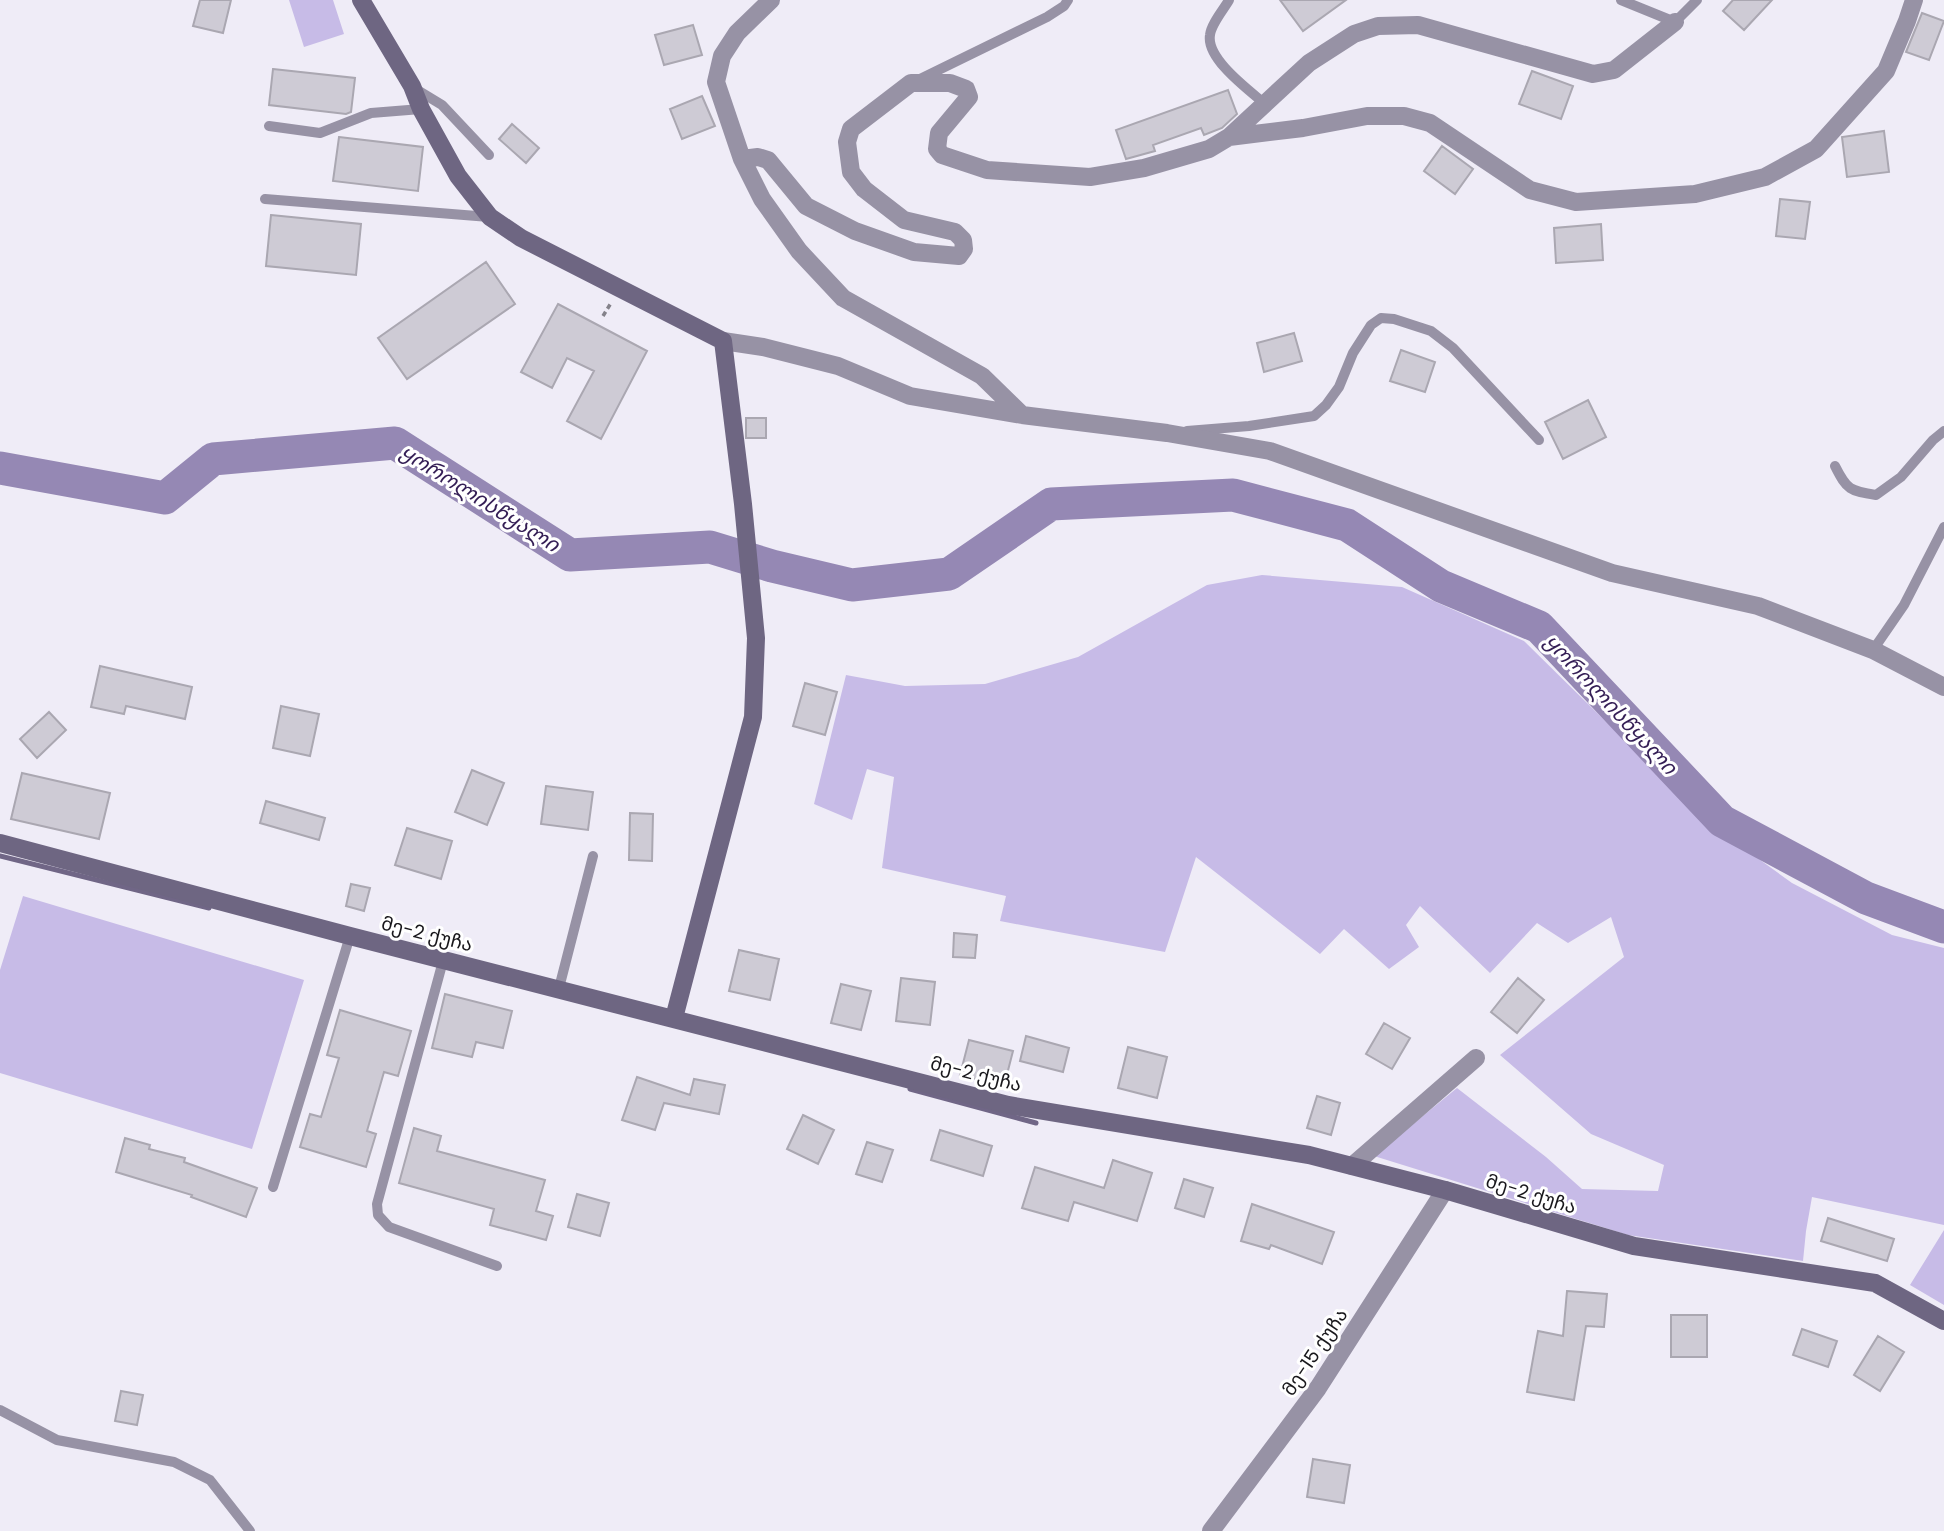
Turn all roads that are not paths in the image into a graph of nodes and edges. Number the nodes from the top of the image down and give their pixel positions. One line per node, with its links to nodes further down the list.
1 (771, 0): 16 (street)
2 (1068, 0): 9 (lane)
3 (1229, 0): 11 (lane)
4 (1621, 0): 8 (lane)
5 (1697, 0): 8 (lane)
6 (1914, 0): 14 (street)
7 (367, 2): 10 (street)
8 (1675, 22): 11 (street)
9 (911, 83): 14 (street); 16 (street)
10 (412, 86): 12 (street); 15 (lane)
11 (1265, 104): 14 (street)
12 (421, 109): 13 (lane); 18 (street)
13 (269, 126)
14 (1229, 137)
15 (489, 155)
16 (742, 159): 20 (street)
17 (265, 199): 18 (lane)
18 (490, 217): 19 (street)
19 (723, 341): 20 (street); 33 (street)
20 (1022, 415): 22 (street)
21 (1944, 431): 24 (lane)
22 (1167, 433): 23 (lane); 26 (street)
23 (1539, 440)
24 (1835, 466)
25 (1944, 527): 26 (lane)
26 (1872, 650): 27 (street)
27 (1944, 687)
28 (0, 843): 30 (street, მე-2 ქუჩა)
29 (593, 856): 32 (lane)
30 (350, 936): 31 (street, მე-2 ქუჩა); 36 (lane)
31 (443, 961): 32 (street, მე-2 ქუჩა); 38 (lane)
32 (559, 988): 33 (street, მე-2 ქუჩა)
33 (674, 1018): 35 (street, მე-2 ქუჩა)
34 (1476, 1058): 35 (street)
35 (1352, 1166): 37 (street, მე-2 ქუჩა)
36 (272, 1187)
37 (1445, 1190): 39 (street, მე-2 ქუჩა); 42 (street, მე-15 ქუჩა)
38 (496, 1266)
39 (1944, 1321)
40 (0, 1410): 41 (lane)
41 (250, 1531)
42 (1211, 1531)

